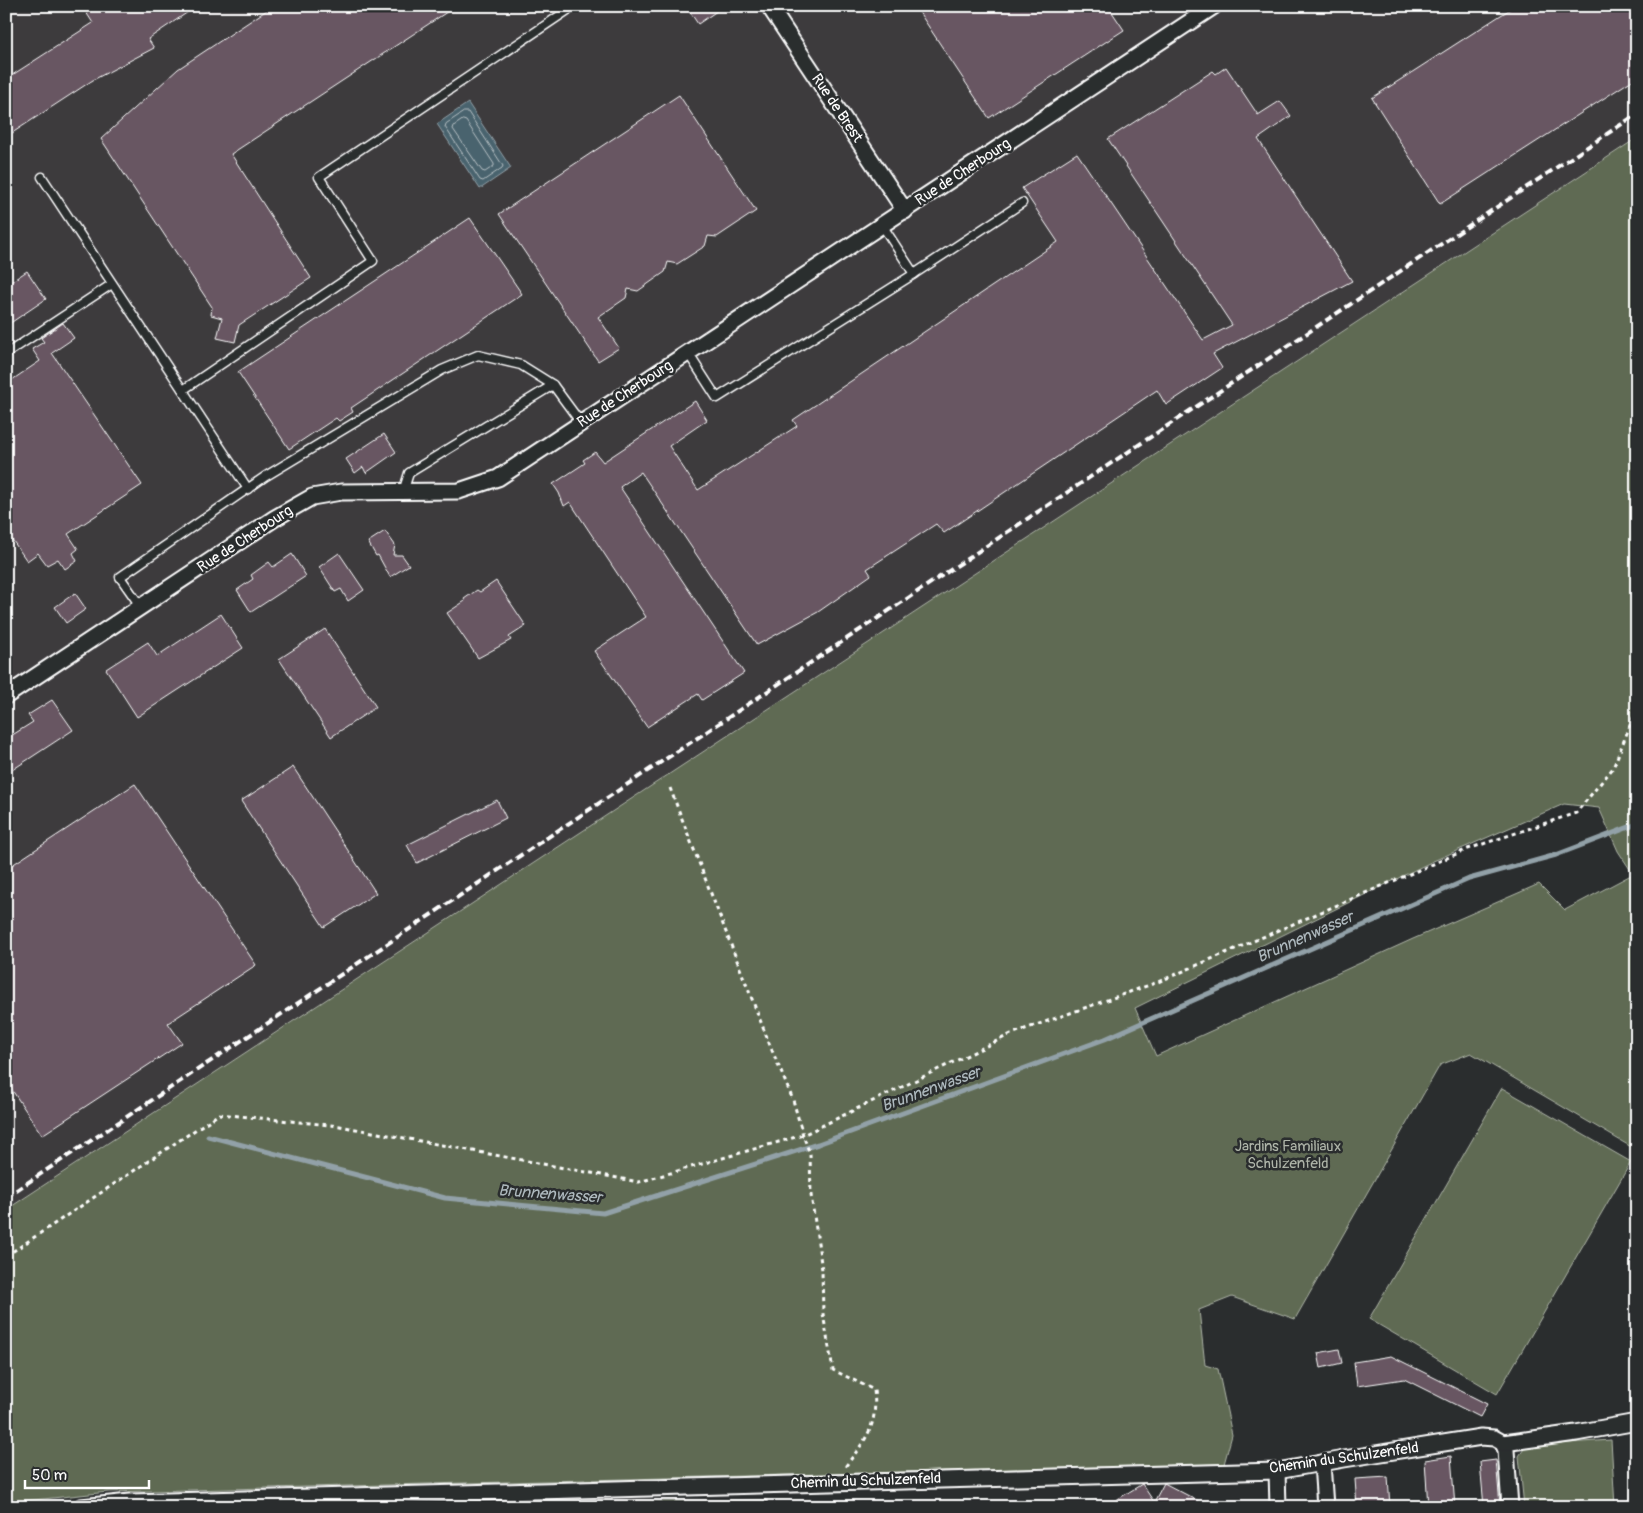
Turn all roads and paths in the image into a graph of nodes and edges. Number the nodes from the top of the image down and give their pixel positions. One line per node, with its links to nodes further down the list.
1 (574, 6): 13 (lane)
2 (768, 6): 6 (street, Rue de Brest)
3 (1214, 6): 6 (street, Rue de Cherbourg)
4 (42, 177): 9 (lane)
5 (1022, 203): 8 (lane)
6 (905, 211): 7 (street, Rue de Cherbourg)
7 (882, 225): 8 (lane); 10 (street, Rue de Cherbourg)
8 (914, 274): 10 (lane)
9 (112, 284): 11 (lane); 13 (lane)
10 (688, 353): 14 (street, Rue de Cherbourg)
11 (6, 354)
12 (553, 385): 14 (lane); 15 (lane); 16 (lane)
13 (183, 390): 15 (lane)
14 (581, 423): 16 (street, Rue de Cherbourg)
15 (248, 489): 17 (lane)
16 (403, 492): 17 (street, Rue de Cherbourg)
17 (141, 607): 18 (street, Rue de Cherbourg)
18 (6, 696)
19 (1637, 708): 21 (path)
20 (670, 788): 21 (path)
21 (803, 1135): 22 (path); 27 (path)
22 (6, 1256)
23 (1637, 1422): 24 (street, Chemin du Schulzenfeld)
24 (1503, 1443): 25 (street, Chemin du Schulzenfeld); 31 (street)
25 (1322, 1463): 26 (street, Chemin du Schulzenfeld); 30 (street)
26 (1277, 1471): 27 (street, Chemin du Schulzenfeld); 29 (street)
27 (835, 1482): 28 (street, Chemin du Schulzenfeld)
28 (86, 1506)
29 (1278, 1507)
30 (1325, 1507)
31 (1510, 1507)

